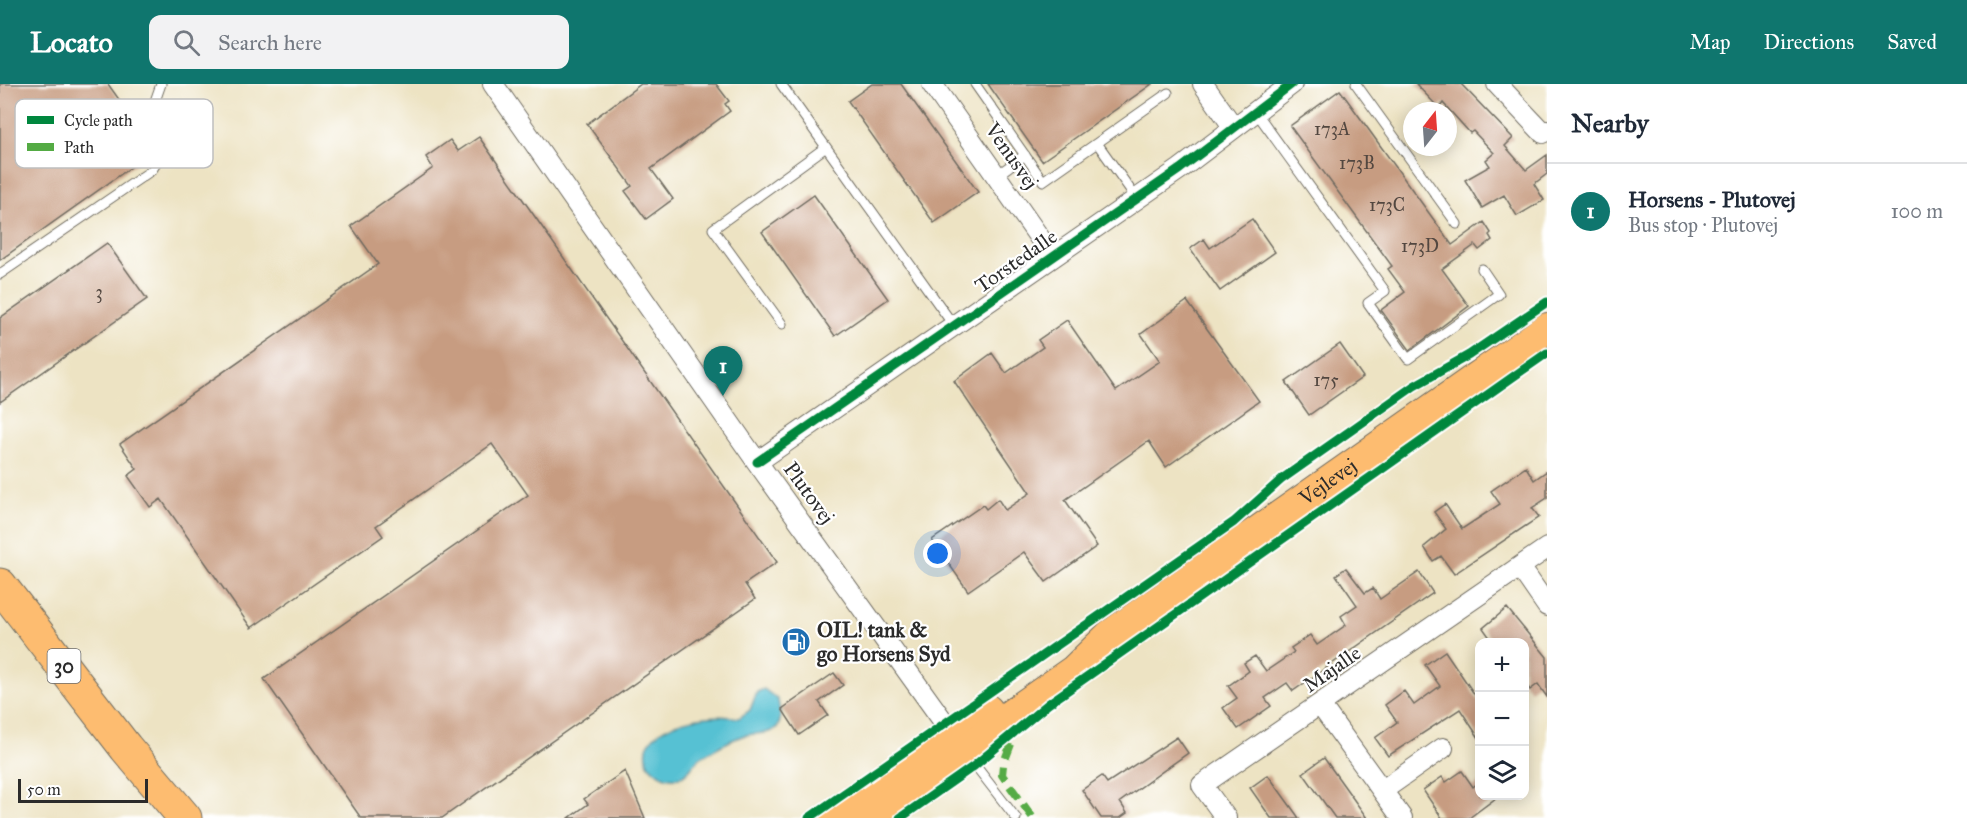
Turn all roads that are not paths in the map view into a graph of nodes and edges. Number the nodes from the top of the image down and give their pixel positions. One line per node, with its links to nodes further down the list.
1 (161, 84): 11 (lane)
2 (493, 84): 28 (street, Plutovej)
3 (781, 84): 16 (lane)
4 (932, 84): 19 (street, Venusvej)
5 (975, 84): 17 (lane)
6 (1203, 84): 13 (street)
7 (1292, 84): 12 (street, Torstedalle)
8 (1356, 84): 21 (lane)
9 (1497, 84): 14 (street)
10 (1168, 93): 15 (lane)
11 (156, 99)
12 (1256, 112): 13 (street, Torstedalle); 23 (lane)
13 (1234, 128): 20 (street, Torstedalle)
14 (1547, 131)
15 (1097, 143): 17 (lane); 20 (lane)
16 (826, 147): 25 (lane); 26 (lane)
17 (1025, 155): 19 (lane)
18 (153, 168): 24 (lane)
19 (996, 176): 22 (street, Venusvej)
20 (1137, 199): 22 (street, Torstedalle)
21 (1457, 224)
22 (1053, 256): 26 (street, Torstedalle)
23 (1482, 269)
24 (0, 274)
25 (782, 324)
26 (954, 326): 28 (street, Torstedalle)
27 (1547, 328): 34 (main road, Vejlevej)
28 (757, 462): 34 (street, Plutovej)
29 (1547, 548): 30 (street, Majalle)
30 (1520, 567): 32 (street); 33 (street, Majalle)
31 (0, 585): 35 (highway, 30)
32 (1547, 606)
33 (1321, 706): 37 (street); 43 (street, Majalle)
34 (959, 743): 40 (main road, Vejlevej); 41 (main road, Vejlevej); 42 (lane)
35 (126, 748): 38 (highway, 30); 39 (highway, 30)
36 (1443, 748): 37 (street)
37 (1383, 790): 44 (street)
38 (165, 818)
39 (185, 818)
40 (833, 818)
41 (866, 818)
42 (1016, 818)
43 (1226, 818)
44 (1402, 818)

